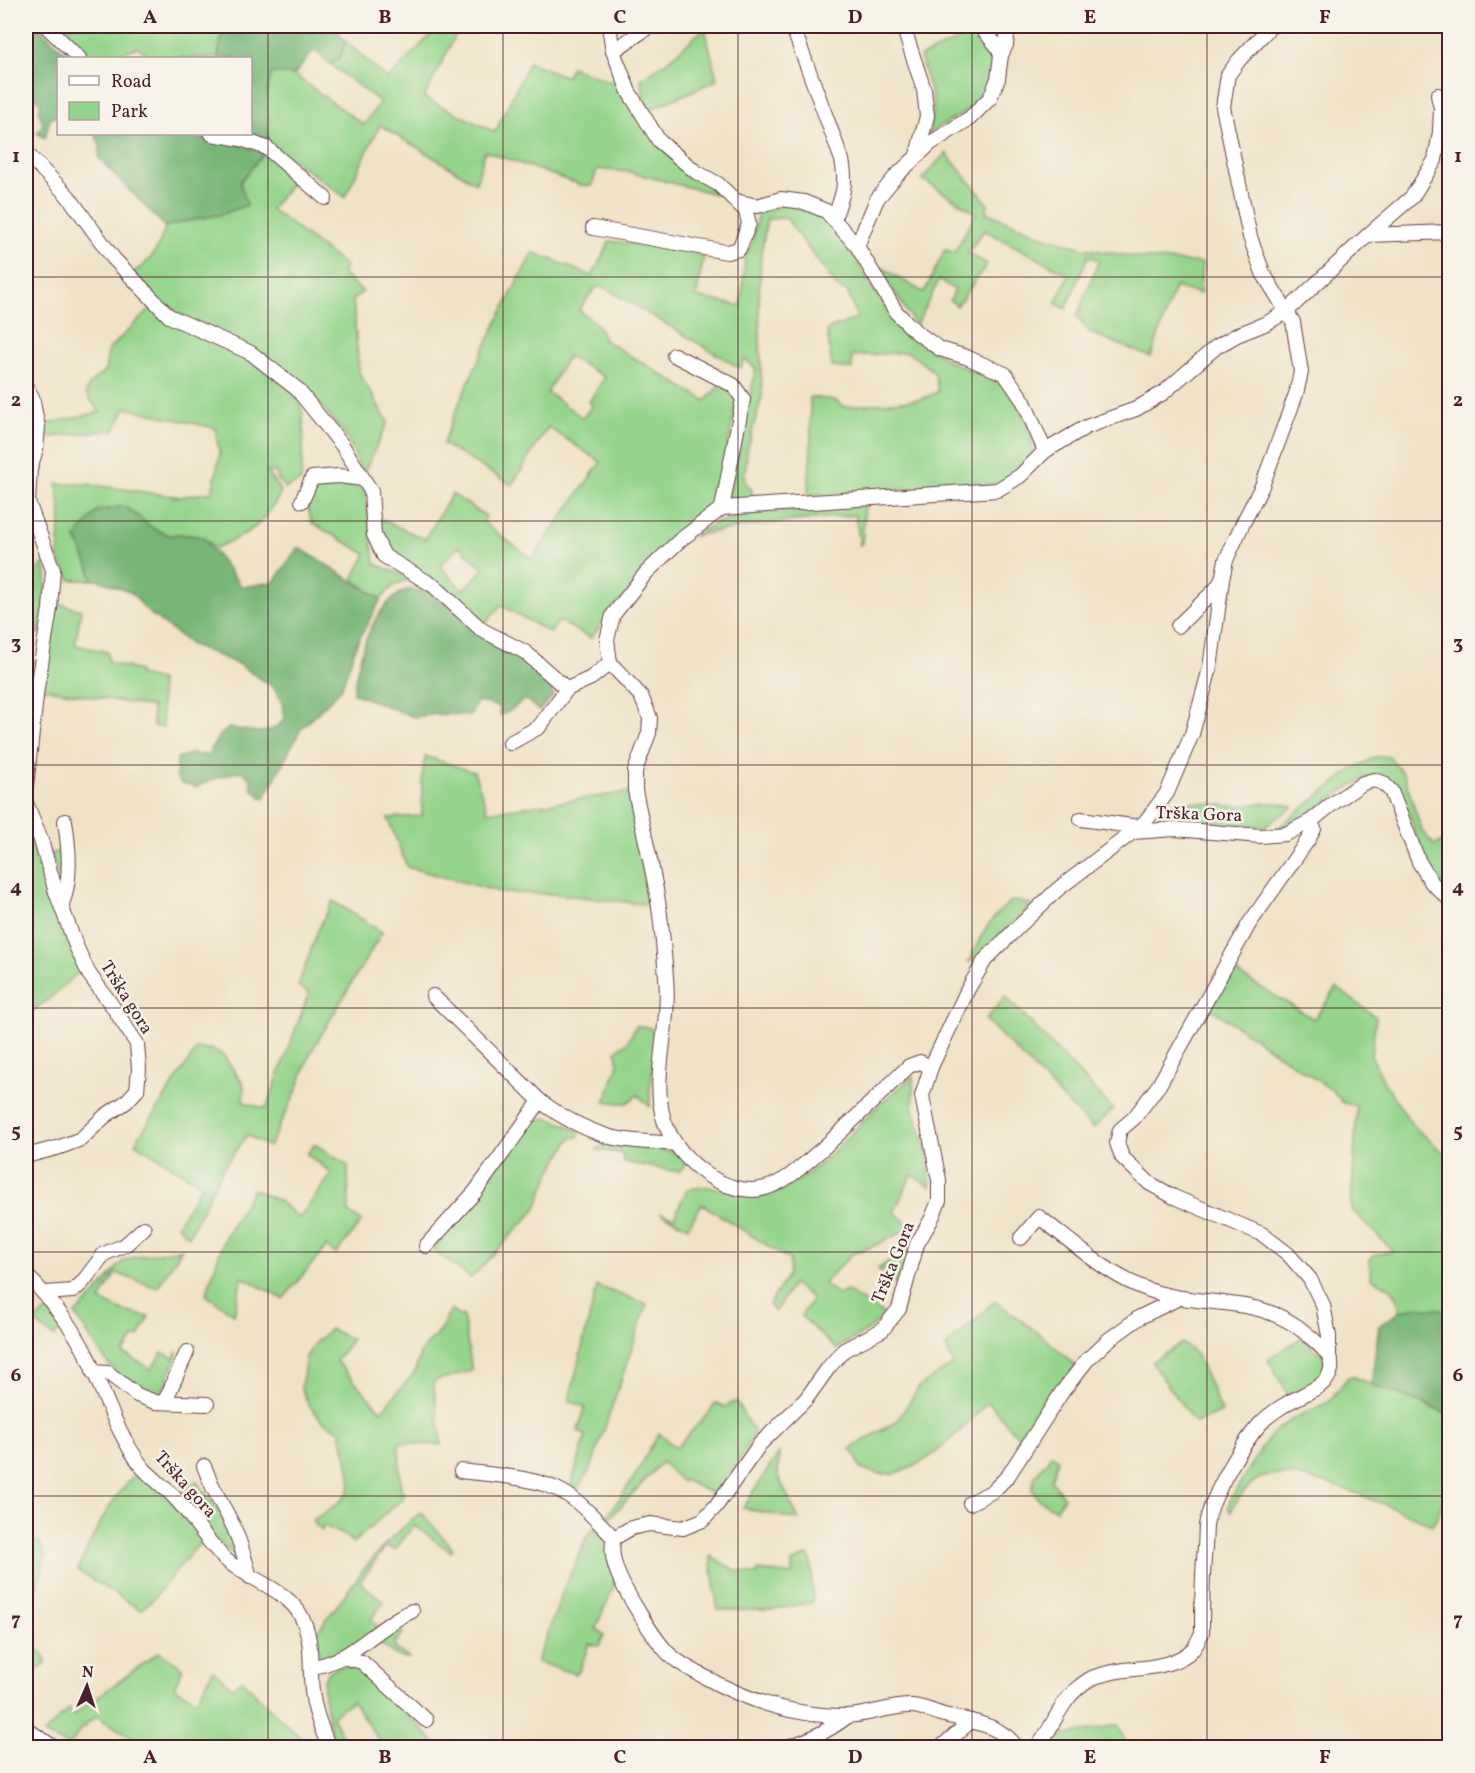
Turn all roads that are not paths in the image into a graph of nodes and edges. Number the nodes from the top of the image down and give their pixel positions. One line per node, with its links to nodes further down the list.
1 (46, 26): 11 (street)
2 (609, 26): 9 (street)
3 (650, 26): 9 (street)
4 (903, 26): 15 (street)
5 (980, 26): 10 (street)
6 (1008, 26): 10 (street)
7 (1271, 26): 23 (street)
8 (793, 28): 18 (street)
9 (613, 51): 17 (street)
10 (1001, 55): 15 (street)
11 (78, 57)
12 (1438, 95): 21 (street)
13 (219, 135): 16 (street)
14 (26, 153): 27 (street)
15 (917, 155): 22 (street)
16 (325, 198)
17 (736, 201): 18 (street); 19 (street)
18 (834, 218): 22 (street)
19 (593, 228)
20 (1449, 232): 21 (street)
21 (1368, 235): 23 (street)
22 (857, 246): 26 (street)
23 (1287, 311): 26 (street); 30 (street)
24 (674, 355): 29 (street)
25 (26, 387): 35 (street)
26 (1045, 451): 29 (street)
27 (363, 479): 28 (street); 33 (street)
28 (302, 501)
29 (722, 508): 32 (street)
30 (1222, 580): 31 (street); 40 (street)
31 (1178, 626)
32 (610, 663): 33 (street); 46 (street)
33 (567, 689): 34 (street)
34 (510, 743)
35 (26, 786)
36 (26, 803): 42 (street, Trška gora)
37 (1081, 819): 40 (street)
38 (65, 821): 42 (street)
39 (1311, 821): 40 (street, Trška Gora); 41 (street, Trška Gora); 55 (street)
40 (1136, 829): 44 (street, Trška Gora)
41 (1449, 900)
42 (62, 904): 47 (street, Trška gora)
43 (433, 996): 45 (street)
44 (931, 1067): 46 (street); 62 (street, Trška Gora)
45 (540, 1101): 46 (street); 50 (street)
46 (675, 1144)
47 (26, 1156)
48 (144, 1228): 52 (street)
49 (1021, 1238): 53 (street)
50 (426, 1246)
51 (26, 1275): 52 (street, Trška gora)
52 (45, 1293): 56 (street, Trška gora)
53 (1179, 1298): 55 (street); 61 (street)
54 (187, 1352): 57 (street)
55 (1329, 1354): 76 (street)
56 (93, 1372): 57 (street); 63 (street, Trška gora)
57 (165, 1401): 58 (street)
58 (207, 1404)
59 (204, 1466): 63 (street, Trška gora)
60 (461, 1471): 62 (street)
61 (970, 1503)
62 (614, 1538): 67 (street)
63 (250, 1577): 66 (street, Trška gora)
64 (412, 1611): 65 (street)
65 (342, 1658): 66 (street); 68 (street)
66 (312, 1667): 72 (street, Trška gora)
67 (848, 1716): 69 (street); 73 (street)
68 (426, 1720)
69 (971, 1721): 74 (street); 75 (street)
70 (26, 1729): 71 (street)
71 (55, 1748)
72 (329, 1748)
73 (783, 1748)
74 (940, 1748)
75 (1017, 1748)
76 (1037, 1748)

